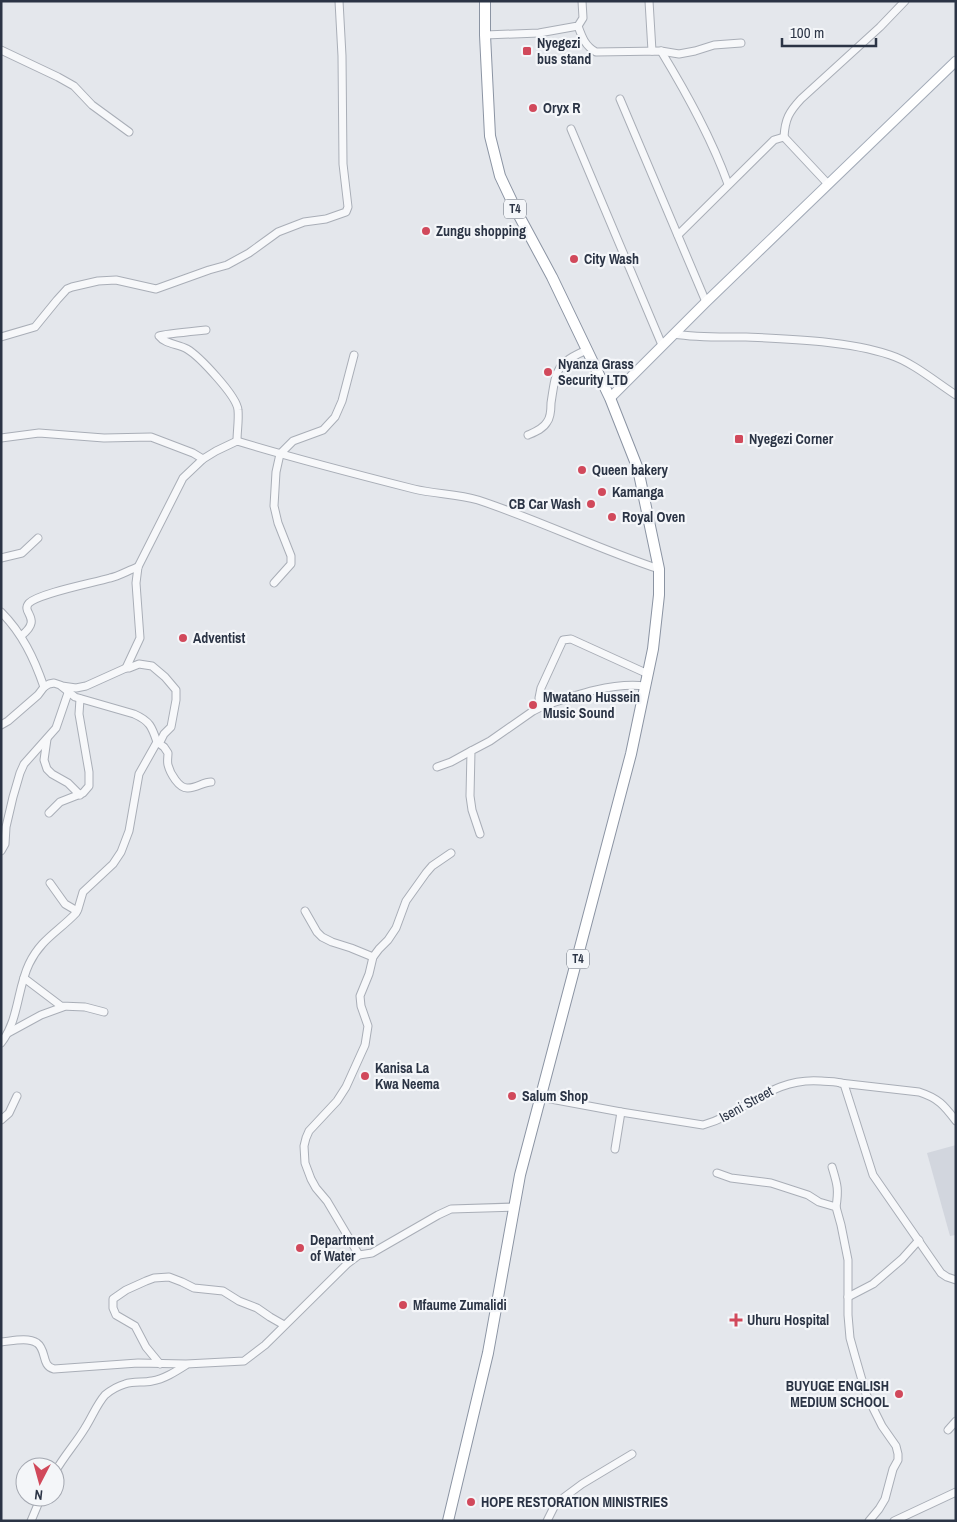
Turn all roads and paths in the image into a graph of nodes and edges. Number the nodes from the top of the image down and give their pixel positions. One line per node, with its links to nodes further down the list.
1 (339, 1): 23 (street)
2 (485, 1): 7 (highway, T4)
3 (582, 1): 6 (street)
4 (649, 1): 10 (street)
5 (905, 1): 16 (street)
6 (578, 26): 7 (street); 10 (street)
7 (485, 35): 25 (highway, T4)
8 (741, 43): 11 (street)
9 (2, 51): 15 (street)
10 (652, 51): 11 (street)
11 (661, 51): 17 (street)
12 (956, 61): 18 (main road)
13 (620, 99): 19 (street)
14 (571, 129): 24 (street)
15 (129, 132)
16 (784, 137): 17 (street); 18 (street)
17 (728, 184): 19 (street)
18 (828, 184): 20 (main road)
19 (678, 235): 20 (street)
20 (706, 302): 22 (main road)
21 (206, 330): 31 (street)
22 (674, 334): 24 (main road); 27 (street)
23 (1, 337)
24 (662, 345): 28 (main road)
25 (587, 350): 28 (highway, T4); 29 (street)
26 (354, 355): 32 (street)
27 (956, 395)
28 (610, 398): 37 (highway, T4)
29 (528, 436)
30 (1, 438): 33 (street)
31 (237, 441): 32 (street); 33 (street)
32 (280, 454): 37 (street); 38 (street)
33 (203, 460): 36 (street)
34 (38, 538): 35 (street)
35 (1, 558)
36 (138, 567): 40 (street); 41 (street)
37 (659, 569): 42 (highway, T4)
38 (274, 583)
39 (1, 612): 40 (street)
40 (21, 636): 43 (street)
41 (126, 668): 44 (street); 51 (street)
42 (648, 674): 45 (highway, T4); 48 (street)
43 (44, 686): 44 (street); 49 (street)
44 (62, 686): 46 (street)
45 (645, 686): 48 (street); 71 (highway, T4)
46 (68, 693): 47 (street); 50 (street)
47 (80, 699): 51 (street); 55 (street)
48 (542, 707): 52 (street)
49 (1, 725)
50 (47, 739): 55 (street); 58 (street)
51 (157, 742): 54 (street); 61 (street)
52 (471, 751): 53 (street); 57 (street)
53 (437, 767)
54 (211, 782)
55 (80, 795): 56 (street)
56 (49, 814)
57 (480, 834)
58 (1, 851)
59 (450, 853): 63 (street)
60 (50, 883): 61 (street)
61 (77, 911): 64 (street)
62 (305, 911): 63 (street)
63 (372, 957): 81 (street)
64 (24, 978): 65 (street); 67 (street)
65 (63, 1007): 66 (street); 67 (street)
66 (104, 1012)
67 (8, 1033): 68 (street)
68 (1, 1043)
69 (840, 1083): 72 (street, Iseni Street); 74 (street, Iseni Street); 80 (street)
70 (17, 1096): 73 (street)
71 (540, 1097): 72 (street, Iseni Street); 79 (highway, T4)
72 (621, 1112): 75 (street)
73 (1, 1120)
74 (956, 1120)
75 (615, 1149)
76 (832, 1166): 78 (street)
77 (718, 1173): 78 (street)
78 (836, 1206): 83 (street)
79 (514, 1208): 81 (street); 95 (highway, T4)
80 (919, 1240): 82 (street); 83 (street)
81 (360, 1255): 84 (street)
82 (956, 1280)
83 (848, 1297): 97 (street)
84 (284, 1325): 86 (street); 87 (street)
85 (1, 1342): 86 (street)
86 (160, 1364): 87 (street)
87 (186, 1364): 91 (street)
88 (956, 1421): 89 (street)
89 (948, 1430)
90 (632, 1454): 96 (street)
91 (65, 1458)
92 (956, 1492): 98 (street)
93 (37, 1507): 94 (street)
94 (31, 1521)
95 (448, 1521)
96 (547, 1521)
97 (869, 1521)
98 (894, 1521)

